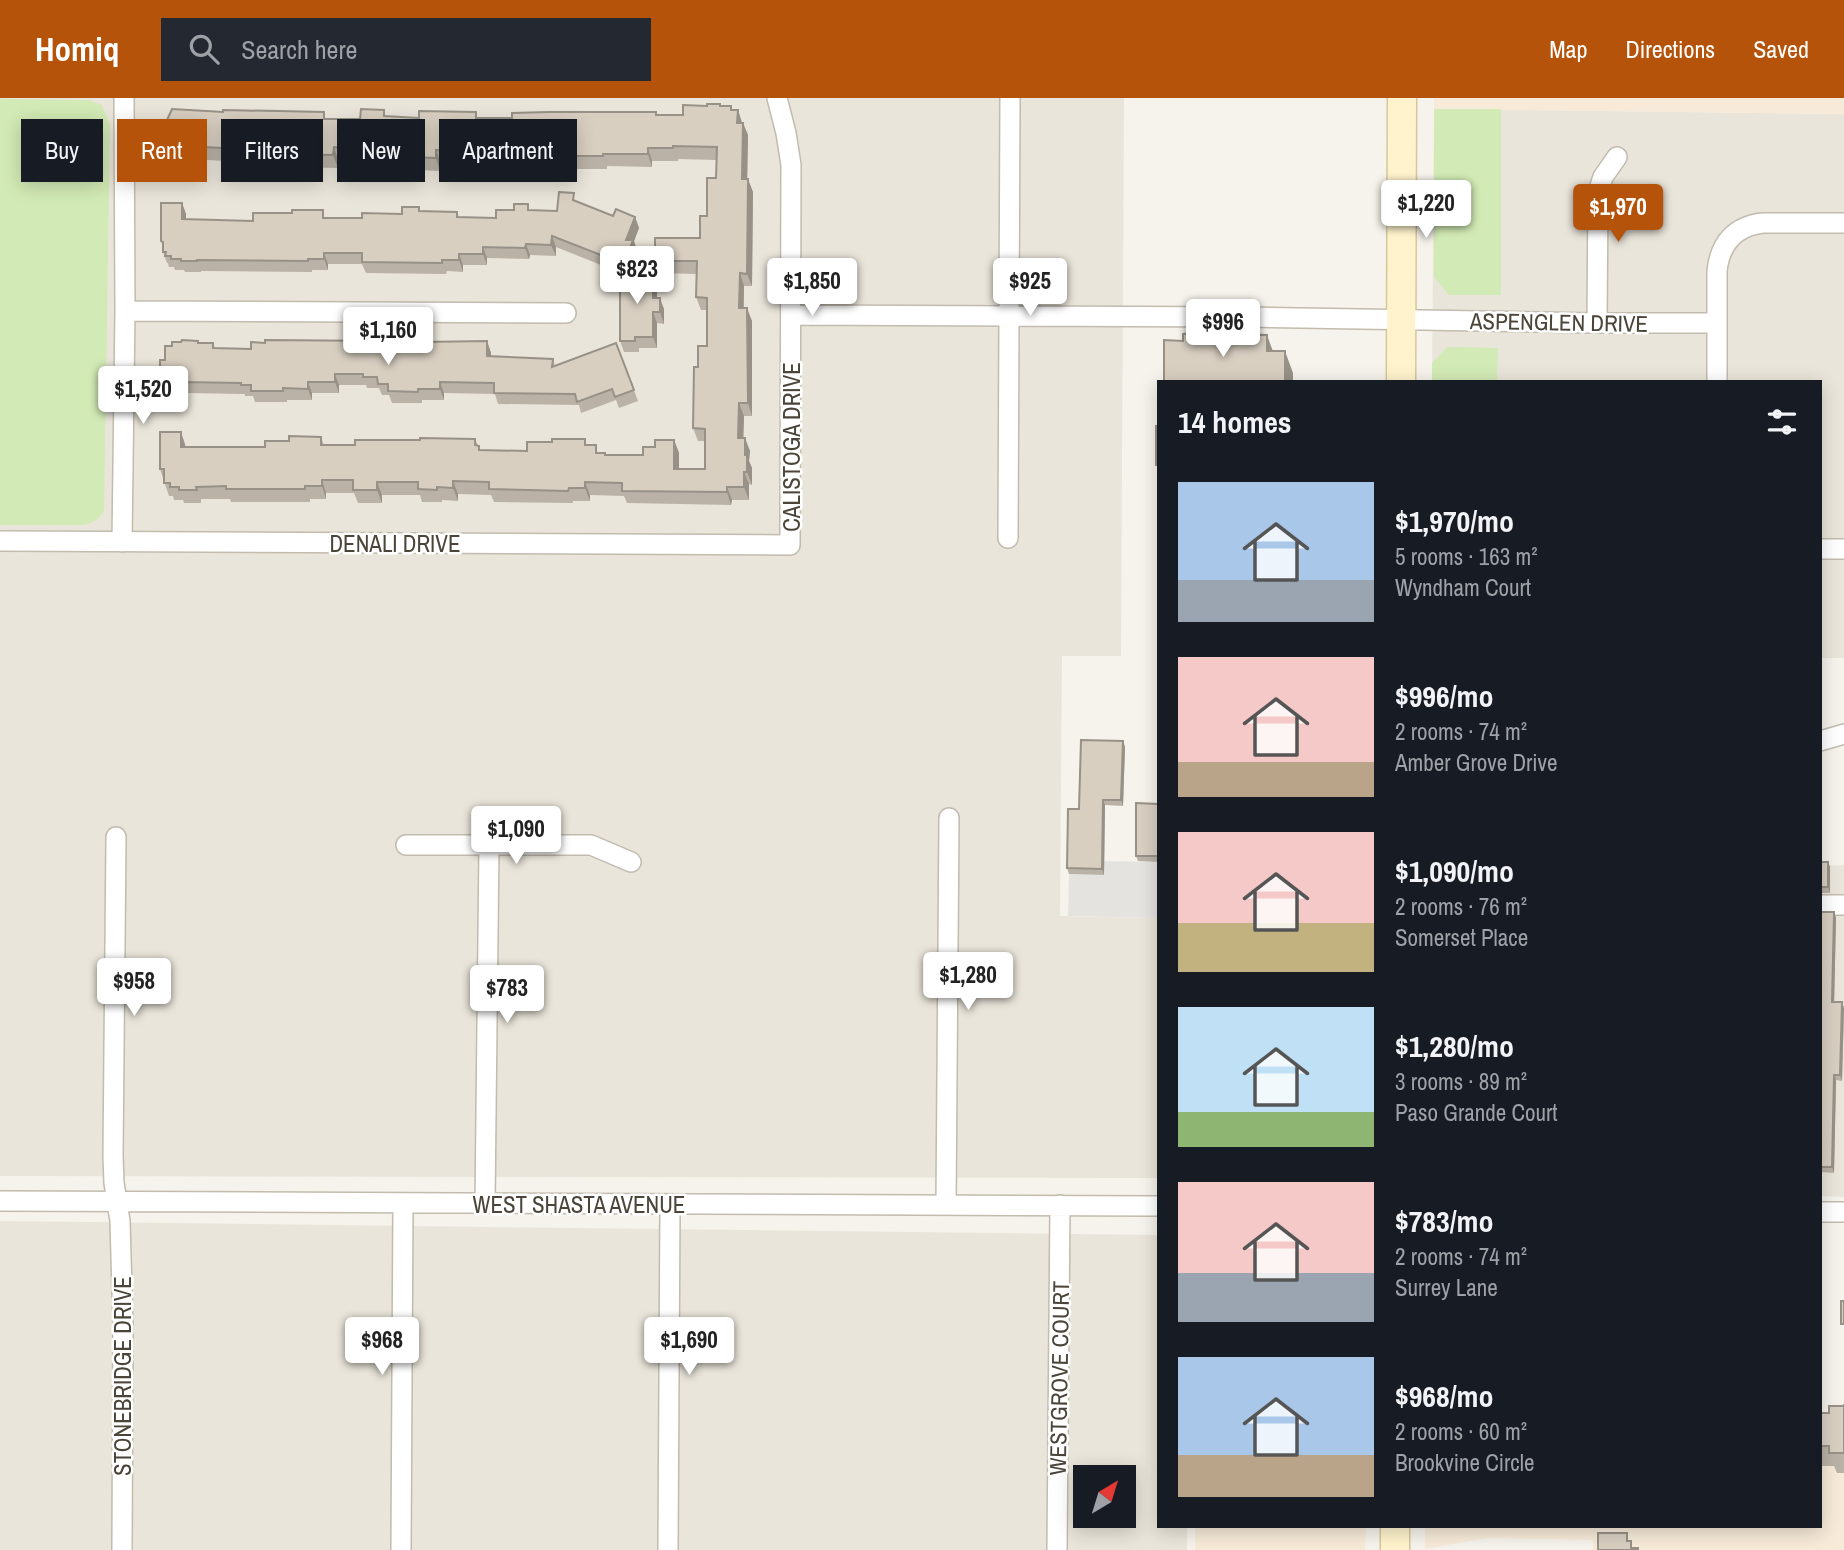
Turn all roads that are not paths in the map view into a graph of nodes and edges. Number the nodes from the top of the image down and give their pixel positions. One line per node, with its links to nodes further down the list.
1 (124, 98): 7 (street)
2 (777, 98): 9 (street, CALISTOGA DRIVE)
3 (1010, 98): 10 (street)
4 (1402, 98): 11 (main road)
5 (1616, 157): 12 (street)
6 (1844, 223): 13 (street)
7 (125, 311): 8 (street); 18 (street)
8 (566, 313)
9 (792, 316): 10 (street, ASPENGLEN DRIVE); 19 (street, CALISTOGA DRIVE)
10 (1010, 316): 11 (street, ASPENGLEN DRIVE); 16 (street)
11 (1401, 319): 12 (street, ASPENGLEN DRIVE); 14 (main road)
12 (1597, 323): 13 (street, ASPENGLEN DRIVE)
13 (1717, 323): 15 (street)
14 (1401, 380)
15 (1717, 380)
16 (1008, 538)
17 (0, 541): 18 (street, DENALI DRIVE)
18 (122, 541): 19 (street, DENALI DRIVE)
19 (790, 545)
20 (1822, 549): 21 (street)
21 (1844, 549)
22 (1844, 734): 23 (street)
23 (1822, 740)
24 (949, 818): 36 (street)
25 (116, 837): 32 (street, STONEBRIDGE DRIVE)
26 (406, 845): 27 (street)
27 (489, 845): 28 (street); 34 (street)
28 (631, 862)
29 (1822, 905): 30 (street)
30 (1844, 905)
31 (0, 1201): 32 (street, WEST SHASTA AVENUE)
32 (117, 1202): 33 (street, WEST SHASTA AVENUE); 42 (street, STONEBRIDGE DRIVE)
33 (403, 1203): 34 (street, WEST SHASTA AVENUE); 43 (street)
34 (485, 1204): 35 (street, WEST SHASTA AVENUE)
35 (670, 1205): 36 (street, WEST SHASTA AVENUE); 44 (street)
36 (946, 1205): 37 (street, WEST SHASTA AVENUE)
37 (1060, 1205): 38 (street, WEST SHASTA AVENUE); 45 (street, WESTGROVE COURT)
38 (1157, 1206)
39 (1822, 1212): 40 (street)
40 (1844, 1212)
41 (1395, 1528): 46 (main road)
42 (122, 1550)
43 (401, 1550)
44 (668, 1550)
45 (1057, 1550)
46 (1395, 1550)

